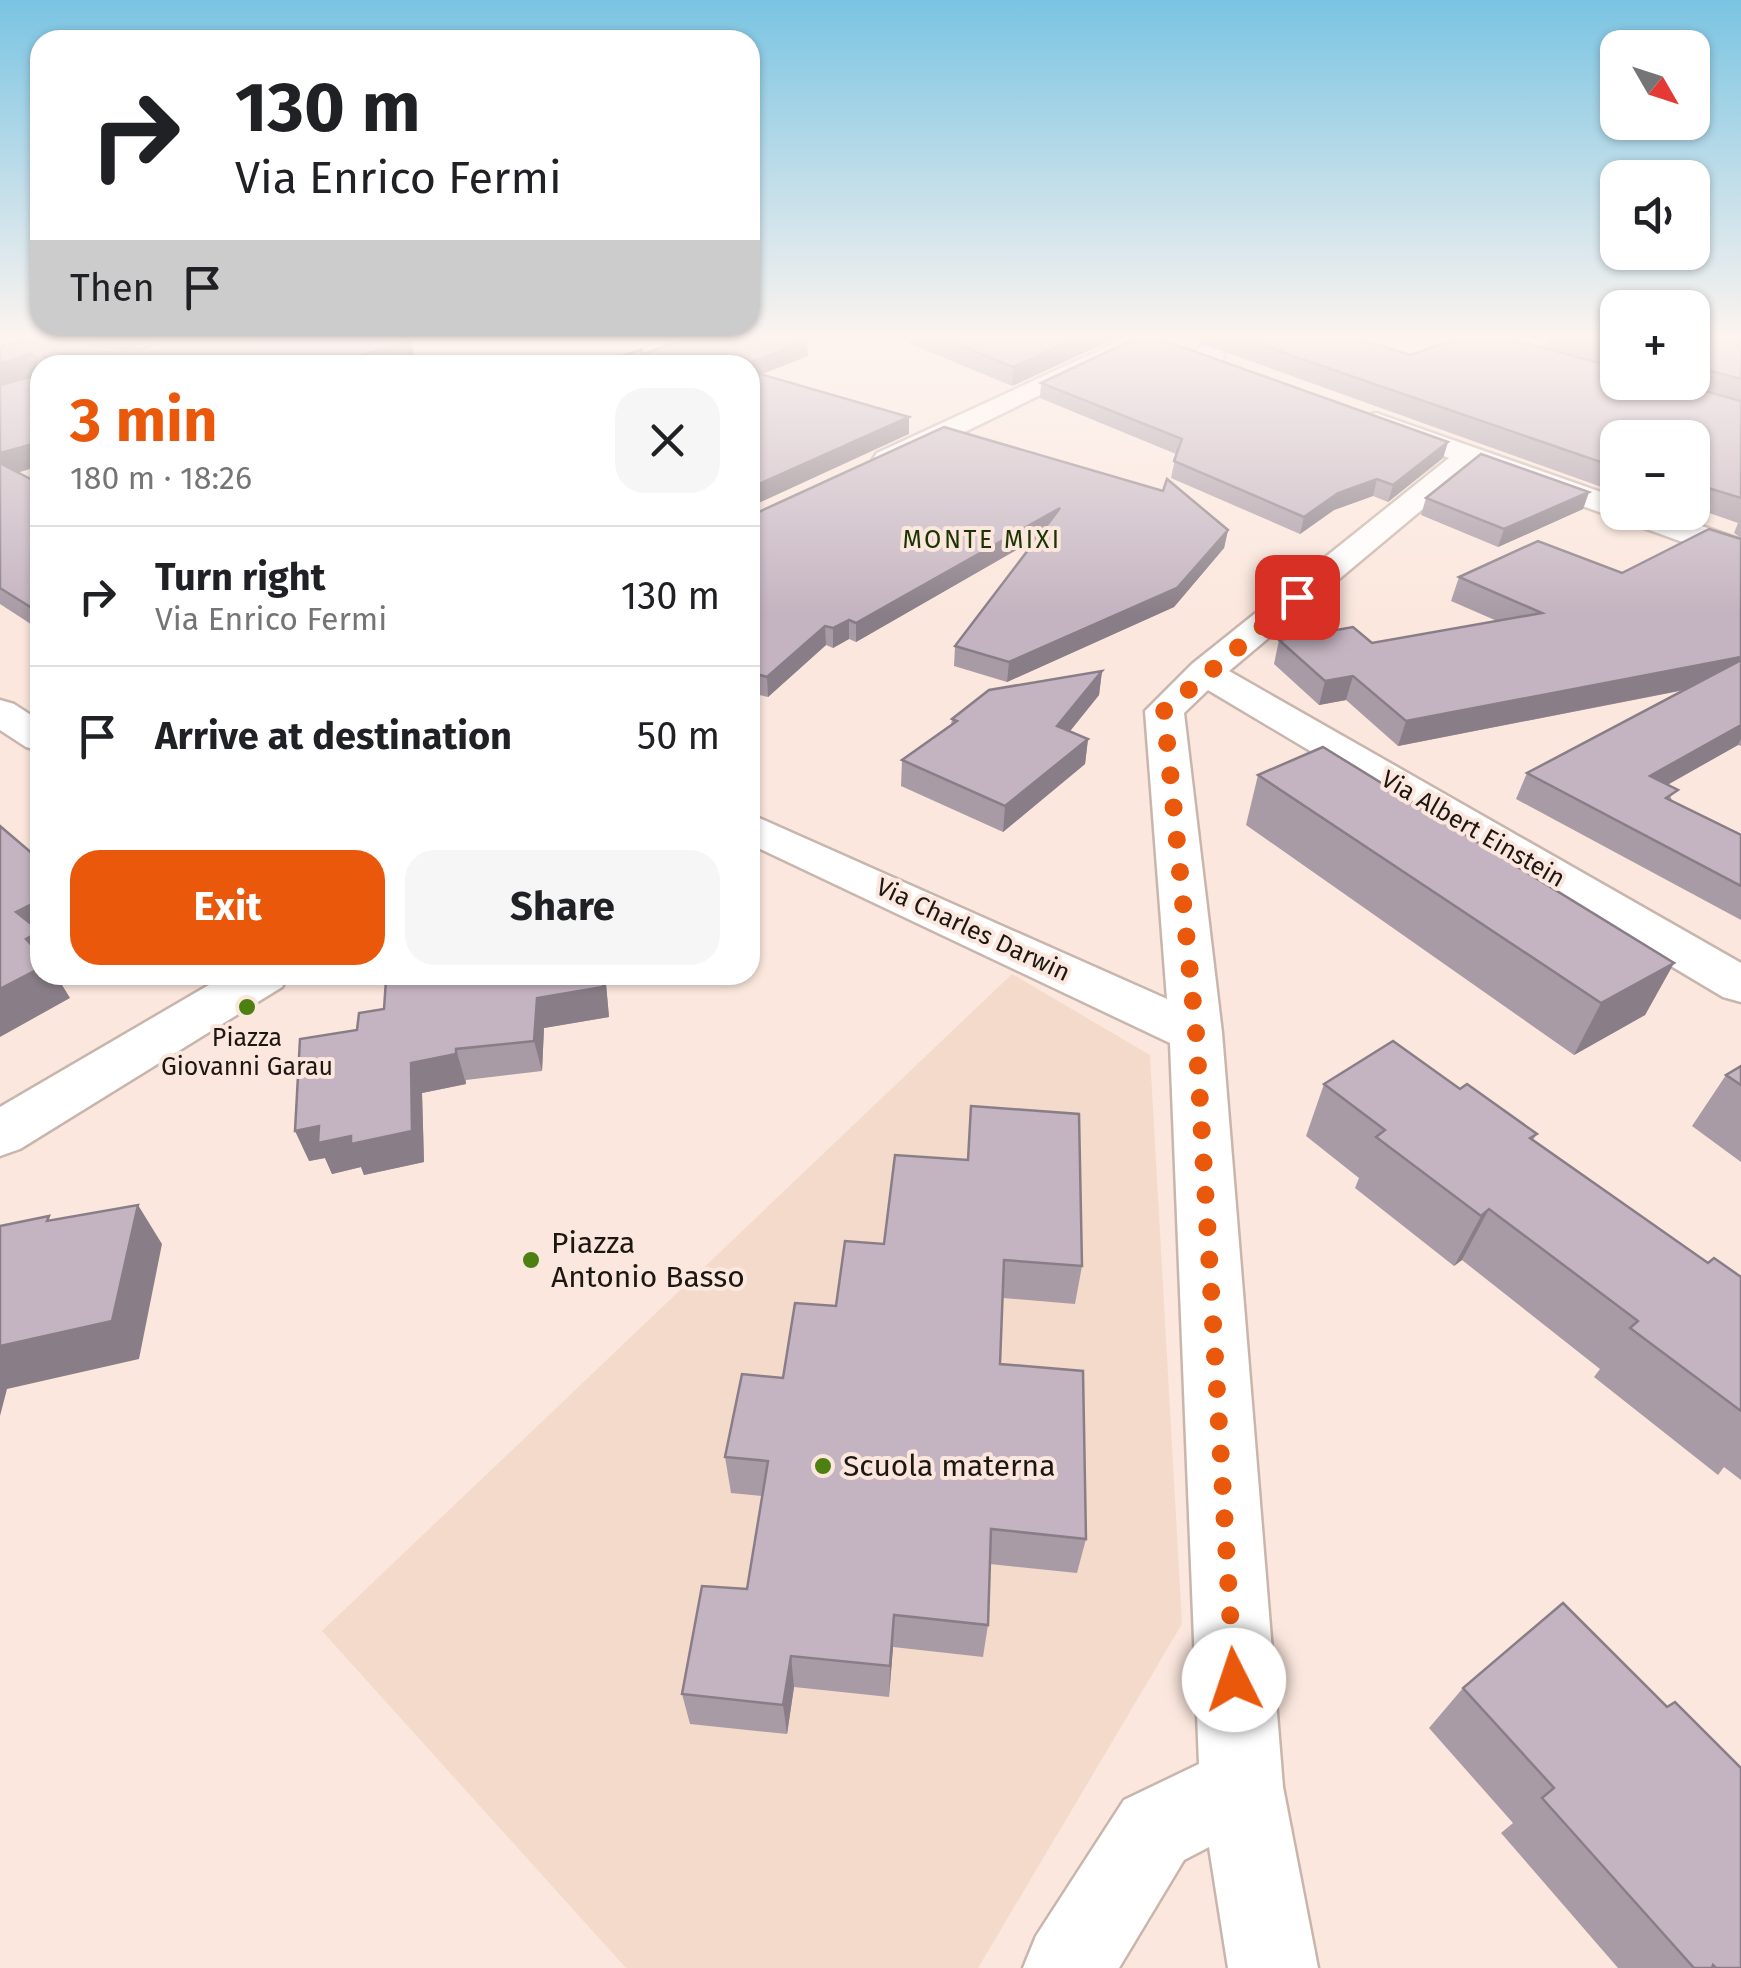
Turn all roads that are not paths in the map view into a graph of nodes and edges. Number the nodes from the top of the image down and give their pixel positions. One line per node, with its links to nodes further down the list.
1 (949, 430): 4 (street)
2 (1399, 430): 3 (street)
3 (1469, 456): 5 (street); 8 (street)
4 (867, 468)
5 (1600, 502)
6 (1679, 530): 7 (street)
7 (1741, 552)
8 (1205, 672): 13 (street, Via Albert Einstein); 14 (street)
9 (0, 712): 10 (street)
10 (30, 733)
11 (760, 832): 14 (street, Via Charles Darwin)
12 (247, 985): 15 (street)
13 (1741, 985)
14 (1196, 1033): 16 (street)
15 (0, 1134)
16 (1241, 1787): 17 (street); 18 (street)
17 (1068, 1968)
18 (1273, 1968)

